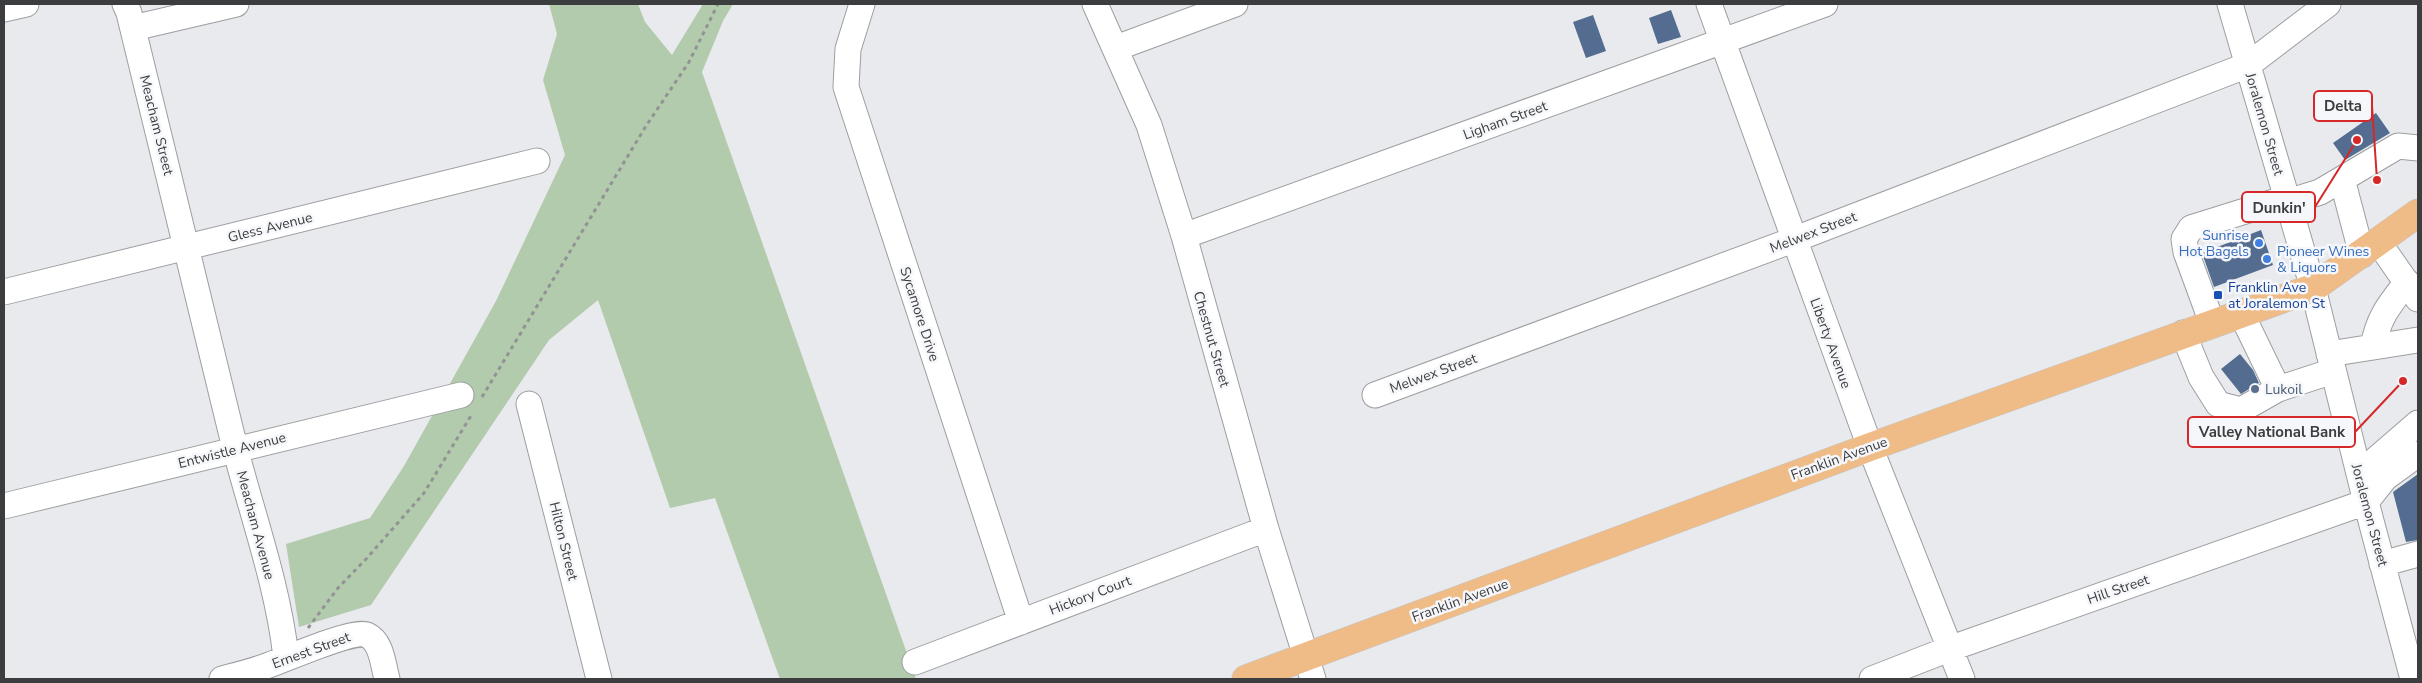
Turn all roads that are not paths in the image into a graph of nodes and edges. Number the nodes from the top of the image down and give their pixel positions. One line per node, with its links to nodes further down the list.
1 (26, 4): 11 (street)
2 (125, 4): 12 (street, Meacham Street)
3 (236, 4): 12 (street)
4 (862, 4): 48 (street, Sycamore Drive)
5 (1095, 4): 14 (street, Chestnut Street)
6 (1235, 4): 14 (street)
7 (1708, 4): 13 (street, Liberty Avenue)
8 (1825, 4): 13 (street, Ligham Street)
9 (2230, 4): 15 (street, Joralemon Street)
10 (2328, 4): 15 (street, Melwex Street)
11 (4, 9)
12 (133, 28): 23 (street, Meacham Street)
13 (1723, 41): 21 (street, Ligham Street); 22 (street, Liberty Avenue)
14 (1116, 48): 21 (street, Chestnut Street)
15 (2248, 65): 19 (street, Joralemon Street); 22 (street, Melwex Street)
16 (2418, 148): 18 (street)
17 (537, 161): 23 (street, Gless Avenue)
18 (2342, 179): 19 (street); 24 (street)
19 (2287, 200): 25 (street, Joralemon Street); 29 (street)
20 (2418, 214): 24 (main road, Franklin Avenue)
21 (1184, 236): 45 (street, Chestnut Street)
22 (1793, 240): 35 (street, Melwex Street); 39 (street, Liberty Avenue)
23 (188, 247): 27 (street, Gless Avenue); 40 (street, Meacham Avenue)
24 (2370, 249): 25 (main road, Franklin Avenue); 26 (street)
25 (2313, 288): 28 (main road, Franklin Avenue); 33 (street, Joralemon Street)
26 (2412, 291): 32 (street)
27 (4, 292)
28 (2241, 313): 29 (main road, Franklin Avenue); 34 (street)
29 (2212, 323): 30 (main road, Franklin Avenue)
30 (2183, 333): 34 (street); 39 (main road, Franklin Avenue)
31 (2418, 340): 32 (street)
32 (2373, 347): 33 (street)
33 (2331, 363): 34 (street); 42 (street, Joralemon Street)
34 (2278, 389)
35 (1375, 395)
36 (473, 401): 40 (street, Entwistle Avenue)
37 (529, 404): 55 (street, Hilton Street)
38 (2418, 423): 42 (street)
39 (1870, 447): 49 (street, Liberty Avenue); 52 (main road, Franklin Avenue)
40 (235, 448): 44 (street, Entwistle Avenue); 50 (street, Meacham Avenue)
41 (2418, 454): 43 (street)
42 (2359, 474): 43 (street, Joralemon Street)
43 (2366, 502): 47 (street, Joralemon Street); 49 (street, Hill Street)
44 (4, 506)
45 (1266, 529): 48 (street, Hickory Court); 52 (street, Chestnut Street)
46 (2418, 554): 47 (street)
47 (2382, 564): 59 (street, Joralemon Street)
48 (1021, 622): 51 (street, Hickory Court)
49 (1949, 649): 57 (street, Hill Street); 58 (street, Liberty Avenue)
50 (292, 655): 53 (street, Ernest Street); 54 (street, Ernest Street)
51 (915, 662)
52 (1309, 668): 56 (main road, Franklin Avenue)
53 (222, 679)
54 (387, 679)
55 (599, 679)
56 (1246, 679)
57 (1872, 679)
58 (1962, 679)
59 (2413, 679)

